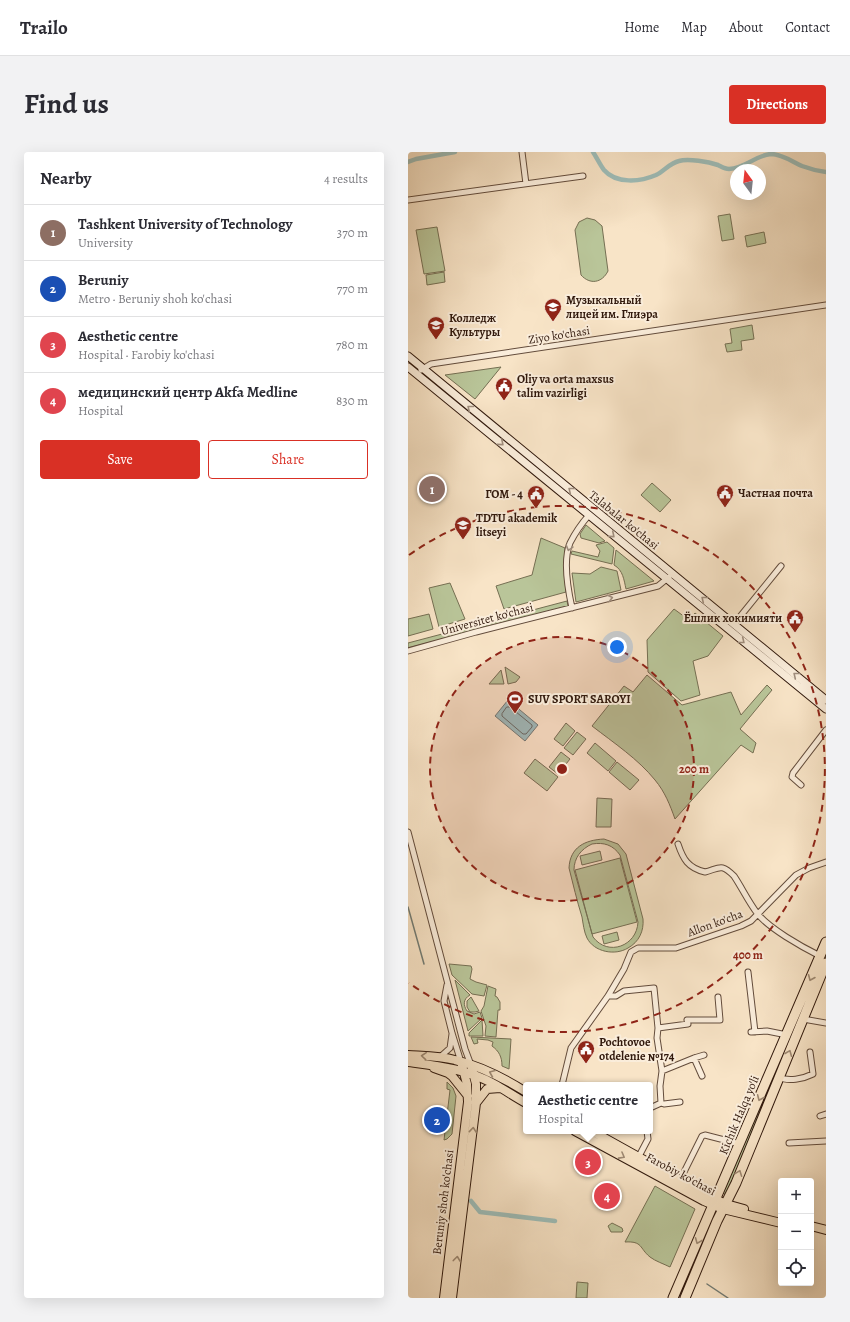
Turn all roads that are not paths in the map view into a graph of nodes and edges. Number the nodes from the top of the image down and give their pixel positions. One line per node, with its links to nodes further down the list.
1 (522, 152): 3 (street)
2 (583, 176): 3 (street)
3 (526, 184): 4 (street)
4 (408, 200)
5 (826, 305): 8 (street, Ziyo ko'chasi)
6 (408, 356): 8 (main road, Talabalar ko'chasi)
7 (408, 366): 8 (main road, Talabalar ko'chasi)
8 (420, 371): 9 (main road, Talabalar ko'chasi, one-way to 8); 10 (main road, Talabalar ko'chasi, one-way to 10)
9 (545, 469): 10 (main road); 13 (main road, Talabalar ko'chasi, one-way to 9)
10 (540, 476): 11 (main road, Talabalar ko'chasi)
11 (589, 515): 14 (main road, Talabalar ko'chasi, one-way to 14); 15 (street, one-way to 15)
12 (782, 566): 16 (street)
13 (672, 574): 14 (street); 16 (main road, Talabalar ko'chasi, one-way to 13)
14 (667, 580): 15 (street, Universitet ko'chasi, one-way to 14); 18 (main road, Talabalar ko'chasi, one-way to 18)
15 (572, 608): 17 (street, Universitet ko'chasi)
16 (734, 624): 18 (main road, Talabalar ko'chasi)
17 (408, 651)
18 (781, 668): 19 (main road, Talabalar ko'chasi, one-way to 18); 20 (main road, Talabalar ko'chasi)
19 (826, 700)
20 (826, 709)
21 (826, 730): 22 (street)
22 (801, 785)
23 (408, 832): 30 (street)
24 (678, 844): 26 (street)
25 (826, 862): 26 (street, Allon ko'cha)
26 (757, 914): 28 (street); 31 (street, Allon ko'cha)
27 (826, 942): 28 (highway, Kichik Halqa yo'li)
28 (823, 960): 33 (highway, Kichik Halqa yo'li); 37 (highway, Kichik Halqa yo'li, one-way to 37)
29 (748, 972): 37 (street)
30 (447, 983): 36 (street); 46 (street)
31 (608, 996): 35 (street); 52 (street)
32 (718, 997): 35 (street)
33 (803, 1019): 34 (street); 51 (highway, Kichik Halqa yo'li, one-way to 33)
34 (826, 1023)
35 (658, 1028): 48 (street)
36 (452, 1033): 41 (street); 44 (street)
37 (787, 1035): 66 (highway, Kichik Halqa yo'li, one-way to 66)
38 (810, 1052): 51 (street)
39 (408, 1055): 41 (main road, one-way to 39)
40 (704, 1055): 42 (street)
41 (440, 1057): 44 (main road)
42 (694, 1058): 48 (street); 50 (street)
43 (408, 1062): 45 (main road)
44 (461, 1062): 46 (main road); 47 (main road, Beruniy shoh ko'chasi)
45 (423, 1064): 47 (main road); 55 (main road)
46 (471, 1065): 47 (main road); 49 (main road, Beruniy shoh ko'chasi); 54 (main road, one-way to 46)
47 (464, 1071): 49 (main road); 55 (main road, Beruniy shoh ko'chasi)
48 (662, 1071): 59 (street)
49 (474, 1075): 53 (main road); 58 (main road, Beruniy shoh ko'chasi)
50 (702, 1076)
51 (779, 1077): 70 (highway, Kichik Halqa yo'li, one-way to 51)
52 (563, 1082)
53 (500, 1088): 56 (main road); 58 (main road)
54 (523, 1090)
55 (468, 1096): 77 (main road, Beruniy shoh ko'chasi)
56 (523, 1101)
57 (680, 1102): 59 (street)
58 (476, 1103): 78 (main road, Beruniy shoh ko'chasi, one-way to 58)
59 (661, 1103): 60 (street)
60 (653, 1107)
61 (581, 1134): 69 (main road, Farobiy ko'chasi, one-way to 69)
62 (597, 1134): 67 (main road, Farobiy ko'chasi)
63 (647, 1134): 67 (street)
64 (826, 1141): 65 (street)
65 (789, 1143)
66 (740, 1144): 68 (street); 69 (highway, Kichik Halqa yo'li)
67 (638, 1158): 68 (main road, Farobiy ko'chasi)
68 (680, 1180): 69 (main road, Farobiy ko'chasi)
69 (714, 1202): 70 (main road, Farobiy ko'chasi); 79 (highway, Kichik Halqa yo'li, one-way to 79)
70 (725, 1206): 71 (main road, Farobiy ko'chasi); 72 (main road, Farobiy ko'chasi); 80 (highway, Kichik Halqa yo'li)
71 (778, 1217)
72 (778, 1222)
73 (814, 1227): 74 (main road)
74 (826, 1230)
75 (814, 1232): 76 (main road)
76 (826, 1235)
77 (444, 1298)
78 (452, 1298)
79 (673, 1298)
80 (684, 1298)

